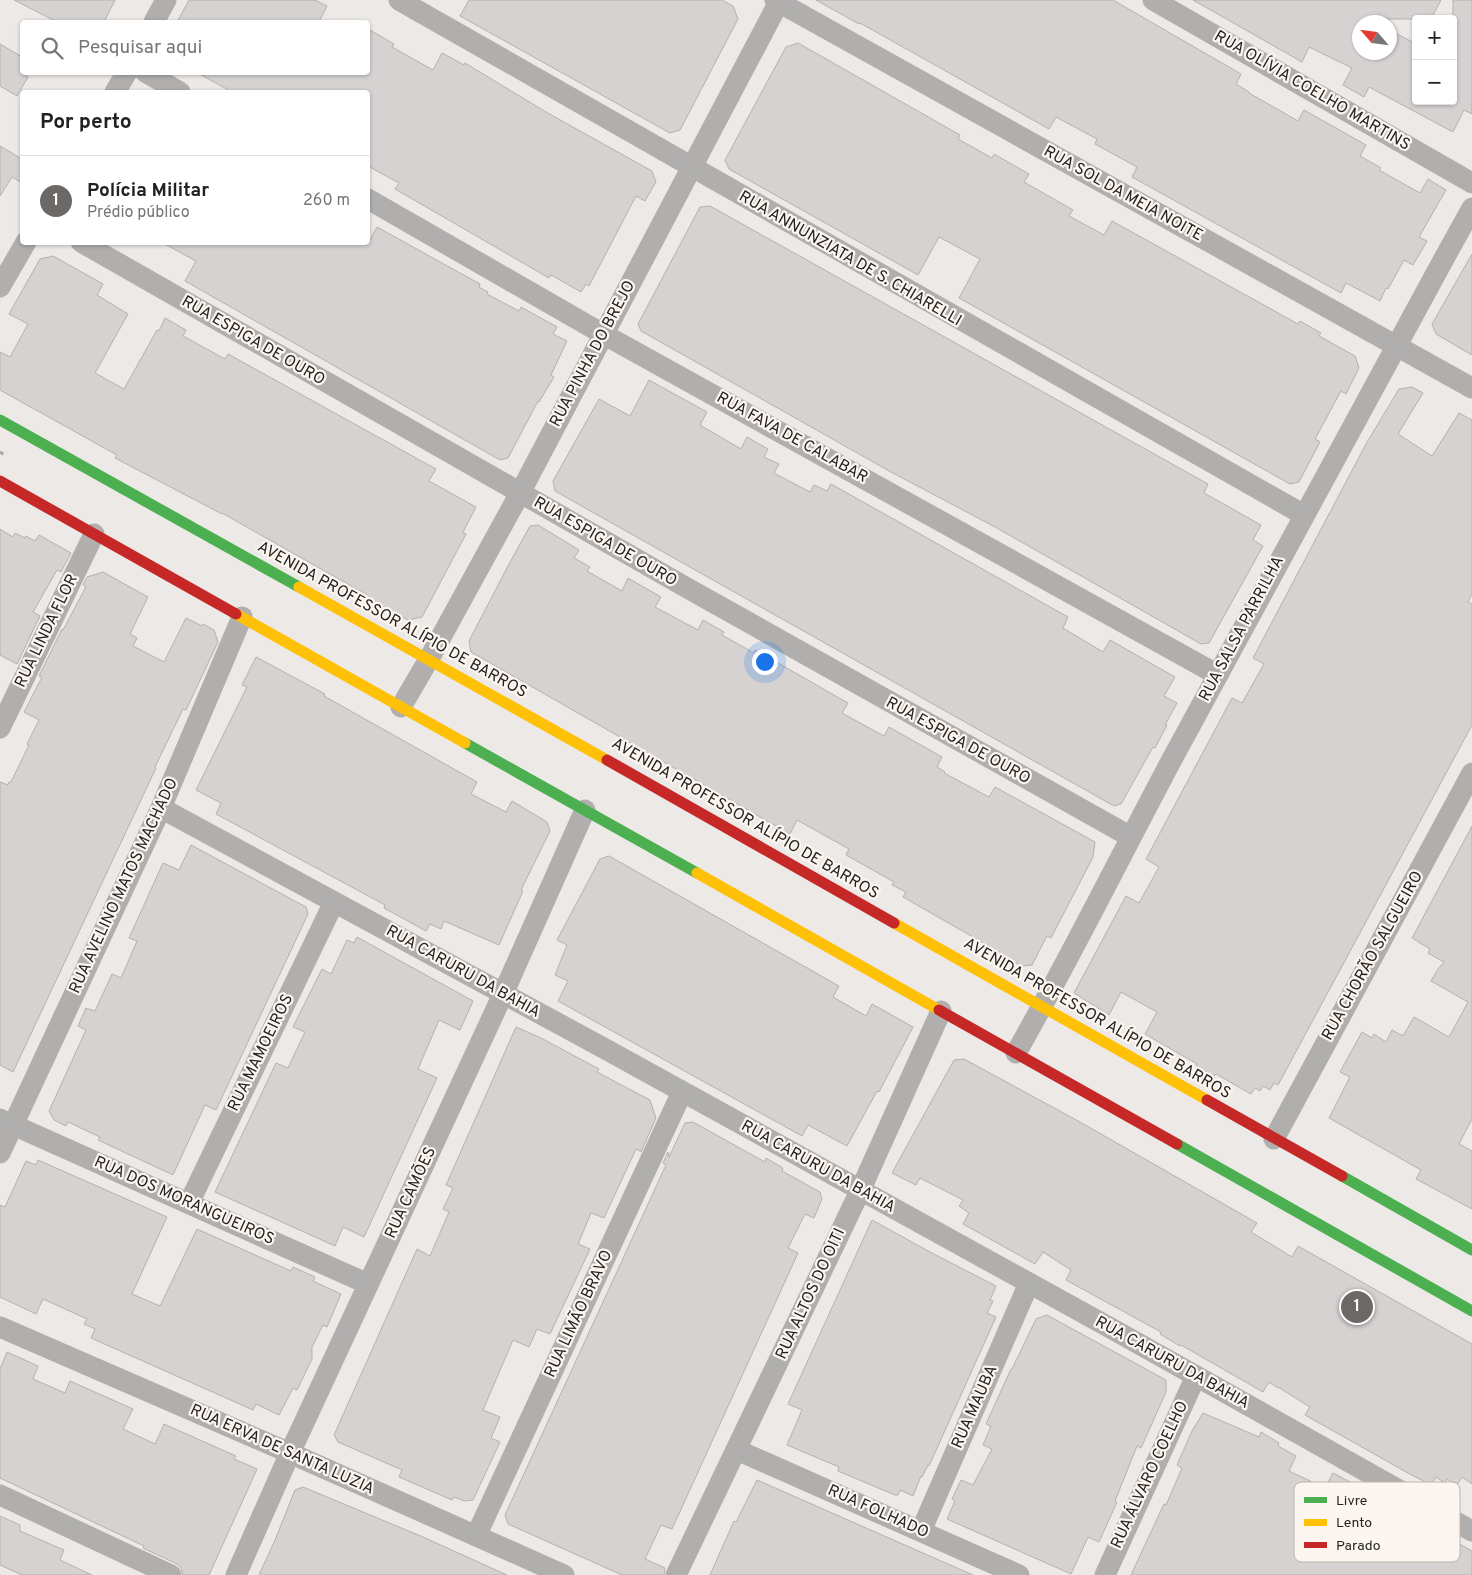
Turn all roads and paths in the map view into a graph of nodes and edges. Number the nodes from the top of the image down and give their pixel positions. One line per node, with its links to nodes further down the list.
1 (166, 0): 5 (street)
2 (399, 0): 10 (street, RUA ANNUNZIATA DE S. CHIARELLI)
3 (1153, 0): 11 (street, RUA OLÍVIA COELHO MARTINS)
4 (778, 1): 10 (street, RUA PINHA DO BREJO); 18 (street, RUA SOL DA MEIA NOITE)
5 (155, 20)
6 (125, 75): 8 (street)
7 (150, 75): 9 (street)
8 (116, 90)
9 (176, 90)
10 (692, 169): 17 (street, RUA PINHA DO BREJO); 23 (street, RUA ANNUNZIATA DE S. CHIARELLI)
11 (1472, 182)
12 (370, 200): 17 (street, RUA FAVA DE CALABAR)
13 (1472, 208): 18 (street, RUA SALSA PARRILHA)
14 (24, 245): 16 (street)
15 (86, 245): 22 (street, RUA ESPIGA DE OURO)
16 (0, 287)
17 (603, 334): 22 (street, RUA PINHA DO BREJO); 27 (street, RUA FAVA DE CALABAR)
18 (1396, 346): 19 (street, RUA SOL DA MEIA NOITE); 23 (street, RUA SALSA PARRILHA)
19 (1472, 388)
20 (0, 420): 26 (street, AVENIDA PROFESSOR ALÍPIO DE BARROS)
21 (0, 481): 24 (street)
22 (520, 493): 26 (street, RUA PINHA DO BREJO); 34 (street, RUA ESPIGA DE OURO)
23 (1304, 515): 27 (street, RUA SALSA PARRILHA)
24 (94, 534): 25 (street); 29 (street, RUA LINDA FLOR)
25 (242, 617): 28 (street); 31 (street, RUA AVELINO MATOS MACHADO)
26 (429, 659): 28 (street, RUA PINHA DO BREJO); 37 (street, AVENIDA PROFESSOR ALÍPIO DE BARROS)
27 (1218, 675): 34 (street, RUA SALSA PARRILHA)
28 (401, 707): 32 (street)
29 (0, 728)
30 (1472, 773): 33 (street, RUA CHORÃO SALGUEIRO)
31 (161, 808): 35 (street, RUA CARURU DA BAHIA); 41 (street, RUA AVELINO MATOS MACHADO)
32 (585, 810): 36 (street, RUA CAMÕES); 38 (street)
33 (1463, 810): 42 (street, RUA CHORÃO SALGUEIRO)
34 (1131, 837): 37 (street, RUA SALSA PARRILHA)
35 (334, 902): 36 (street, RUA CARURU DA BAHIA); 45 (street, RUA MAMOEIROS)
36 (503, 994): 40 (street, RUA CARURU DA BAHIA); 48 (street, RUA CAMÕES)
37 (1042, 1006): 39 (street, RUA SALSA PARRILHA); 42 (street, AVENIDA PROFESSOR ALÍPIO DE BARROS)
38 (941, 1011): 39 (street); 44 (street, RUA ALTOS DO OITI)
39 (1016, 1052): 49 (street)
40 (682, 1092): 44 (street, RUA CARURU DA BAHIA); 59 (street, RUA LIMÃO BRAVO)
41 (6, 1122): 43 (street, RUA AVELINO MATOS MACHADO); 45 (street, RUA DOS MORANGUEIROS)
42 (1274, 1139): 46 (street, AVENIDA PROFESSOR ALÍPIO DE BARROS)
43 (0, 1153)
44 (860, 1190): 47 (street, RUA CARURU DA BAHIA); 52 (street, RUA ALTOS DO OITI)
45 (189, 1203): 48 (street, RUA DOS MORANGUEIROS)
46 (1471, 1248)
47 (1029, 1283): 51 (street, RUA CARURU DA BAHIA); 57 (street, RUA MAUBA)
48 (368, 1284): 53 (street, RUA CAMÕES)
49 (1472, 1311)
50 (0, 1327): 53 (street, RUA ERVA DE SANTA LUZIA)
51 (1196, 1376): 54 (street, RUA CARURU DA BAHIA); 65 (street, RUA ÁLVARO COELHO)
52 (737, 1450): 57 (street, RUA FOLHADO); 63 (street, RUA ALTOS DO OITI)
53 (290, 1453): 59 (street, RUA ERVA DE SANTA LUZIA); 61 (street, RUA CAMÕES)
54 (1385, 1482)
55 (0, 1495): 60 (street)
56 (1460, 1524): 58 (street, RUA CARURU DA BAHIA)
57 (921, 1531): 64 (street, RUA FOLHADO)
58 (1472, 1531)
59 (476, 1536): 62 (street, RUA ERVA DE SANTA LUZIA)
60 (171, 1575)
61 (236, 1575)
62 (564, 1575)
63 (676, 1575)
64 (1020, 1575)
65 (1105, 1575)

